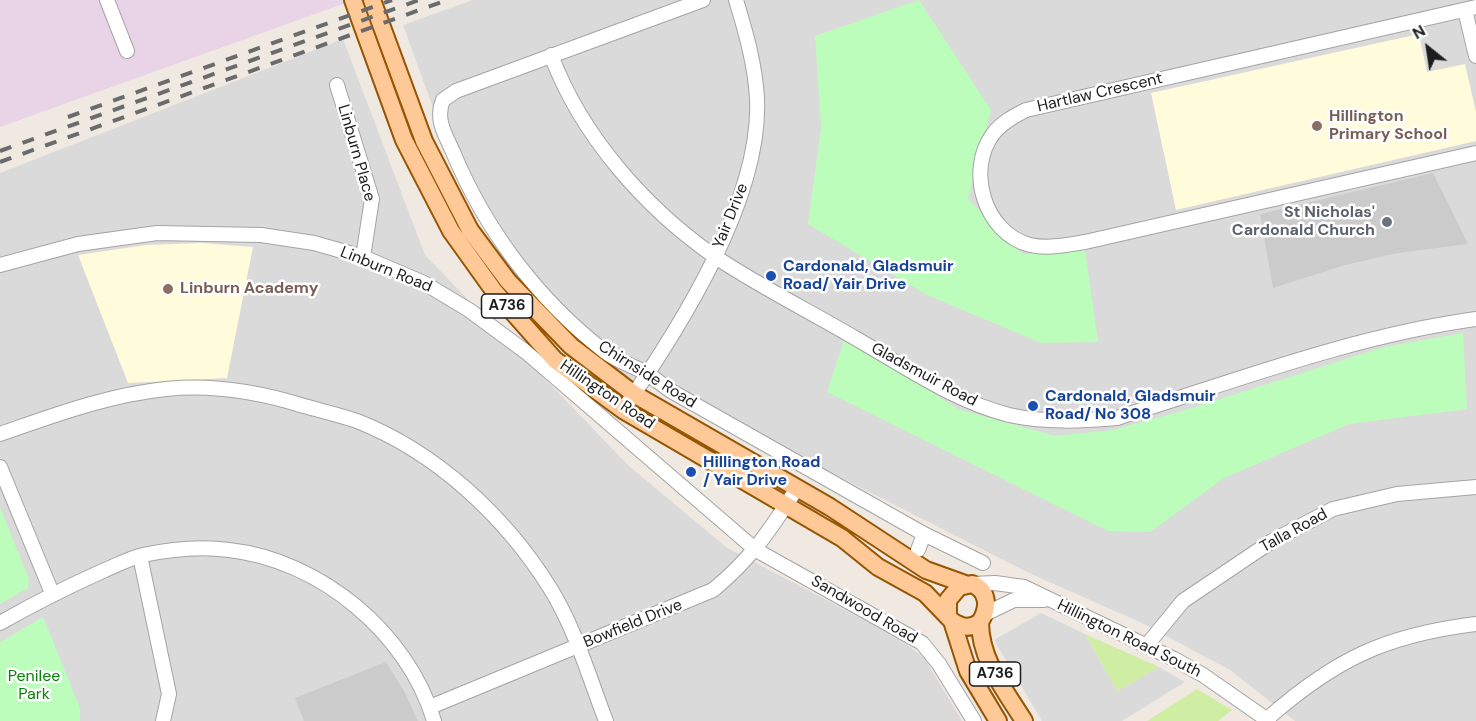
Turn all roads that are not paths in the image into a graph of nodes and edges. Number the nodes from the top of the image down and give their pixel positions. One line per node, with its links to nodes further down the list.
1 (107, 0): 7 (street)
2 (353, 0): 18 (main road, Hillington Road / A736)
3 (372, 0): 17 (main road, Hillington Road / A736)
4 (703, 0): 8 (street, Chirnside Road)
5 (736, 0): 12 (street, Yair Drive)
6 (1471, 9): 9 (street); 11 (street, Hartlaw Crescent)
7 (127, 51)
8 (551, 55): 12 (street, Gladsmuir Road); 16 (street, Chirnside Road)
9 (1476, 56)
10 (337, 85): 13 (street, Linburn Place)
11 (1476, 153)
12 (715, 256): 15 (street, Gladsmuir Road); 16 (street, Yair Drive)
13 (363, 257): 14 (street, Linburn Road); 25 (street, Linburn Road)
14 (0, 265)
15 (1476, 319)
16 (647, 374): 17 (street, Yair Drive); 24 (street, Chirnside Road)
17 (634, 394): 18 (street, Yair Drive); 22 (main road, Hillington Road / A736)
18 (623, 410): 23 (main road, Hillington Road / A736)
19 (0, 434): 37 (street)
20 (0, 467): 30 (street)
21 (1476, 487): 36 (street, Talla Road)
22 (797, 488): 23 (street, Bowfield Drive); 29 (main road, Hillington Road / A736)
23 (785, 507): 25 (street, Bowfield Drive); 33 (main road, Hillington Road / A736)
24 (924, 534): 26 (street); 28 (street, Chirnside Road)
25 (756, 550): 37 (street, Bowfield Drive); 42 (street, Sandwood Road)
26 (918, 550)
27 (140, 556): 30 (street); 38 (street); 40 (street)
28 (983, 563)
29 (969, 584): 31 (street, Hillington Road South); 32 (main road); 33 (main road)
30 (52, 593): 34 (street)
31 (1046, 600): 32 (street, Hillington Road South); 36 (street, Hillington Road South)
32 (983, 618): 33 (main road); 44 (main road, A736)
33 (950, 619): 43 (main road, A736)
34 (0, 623)
35 (1476, 624): 39 (street)
36 (1146, 646): 39 (street, Hillington Road South)
37 (577, 647): 38 (street, Bowfield Drive); 41 (street)
38 (432, 714)
39 (1268, 720)
40 (164, 721)
41 (606, 721)
42 (974, 721)
43 (998, 721)
44 (1024, 721)

